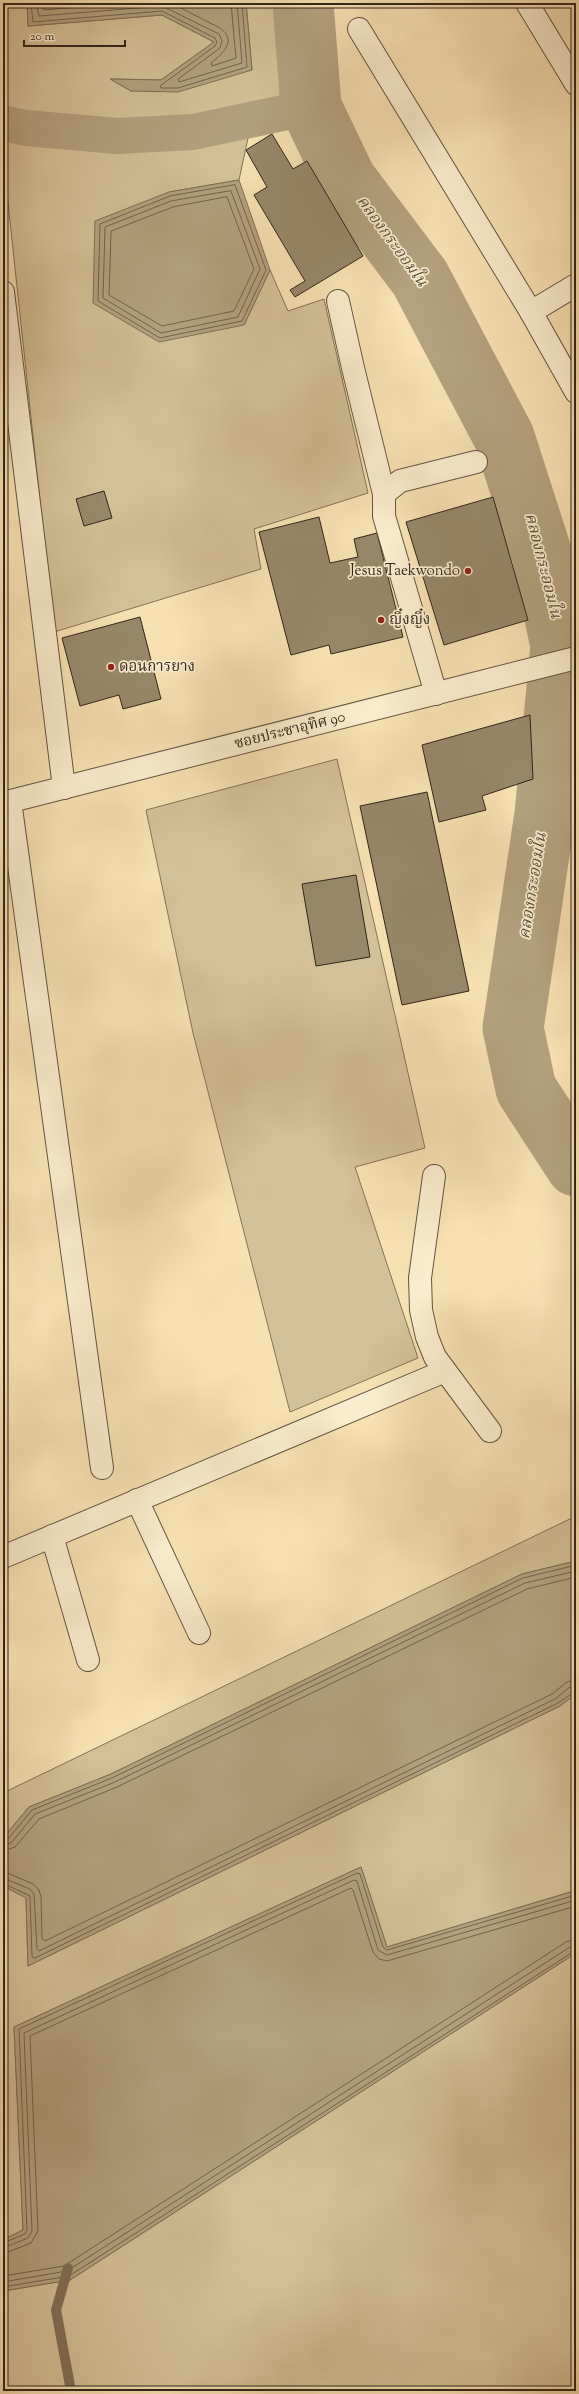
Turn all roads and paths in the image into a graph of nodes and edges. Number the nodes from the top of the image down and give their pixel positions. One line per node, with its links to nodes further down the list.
1 (528, 3): 3 (street)
2 (359, 29): 7 (street)
3 (576, 84)
4 (576, 285): 7 (street)
5 (3, 292): 13 (street)
6 (338, 301): 10 (street)
7 (532, 312): 8 (street)
8 (576, 392)
9 (476, 462): 10 (street)
10 (384, 494): 12 (street)
11 (576, 658): 12 (street, ซอยประชาอุทิศ 90)
12 (436, 694): 13 (street, ซอยประชาอุทิศ 90)
13 (64, 788): 14 (street, ซอยประชาอุทิศ 90)
14 (6, 802): 18 (street)
15 (434, 1176): 16 (street)
16 (445, 1371): 17 (street); 19 (street)
17 (490, 1431)
18 (102, 1468)
19 (137, 1500): 20 (street); 22 (street)
20 (52, 1536): 21 (street); 23 (street)
21 (3, 1557)
22 (199, 1633)
23 (88, 1660)

